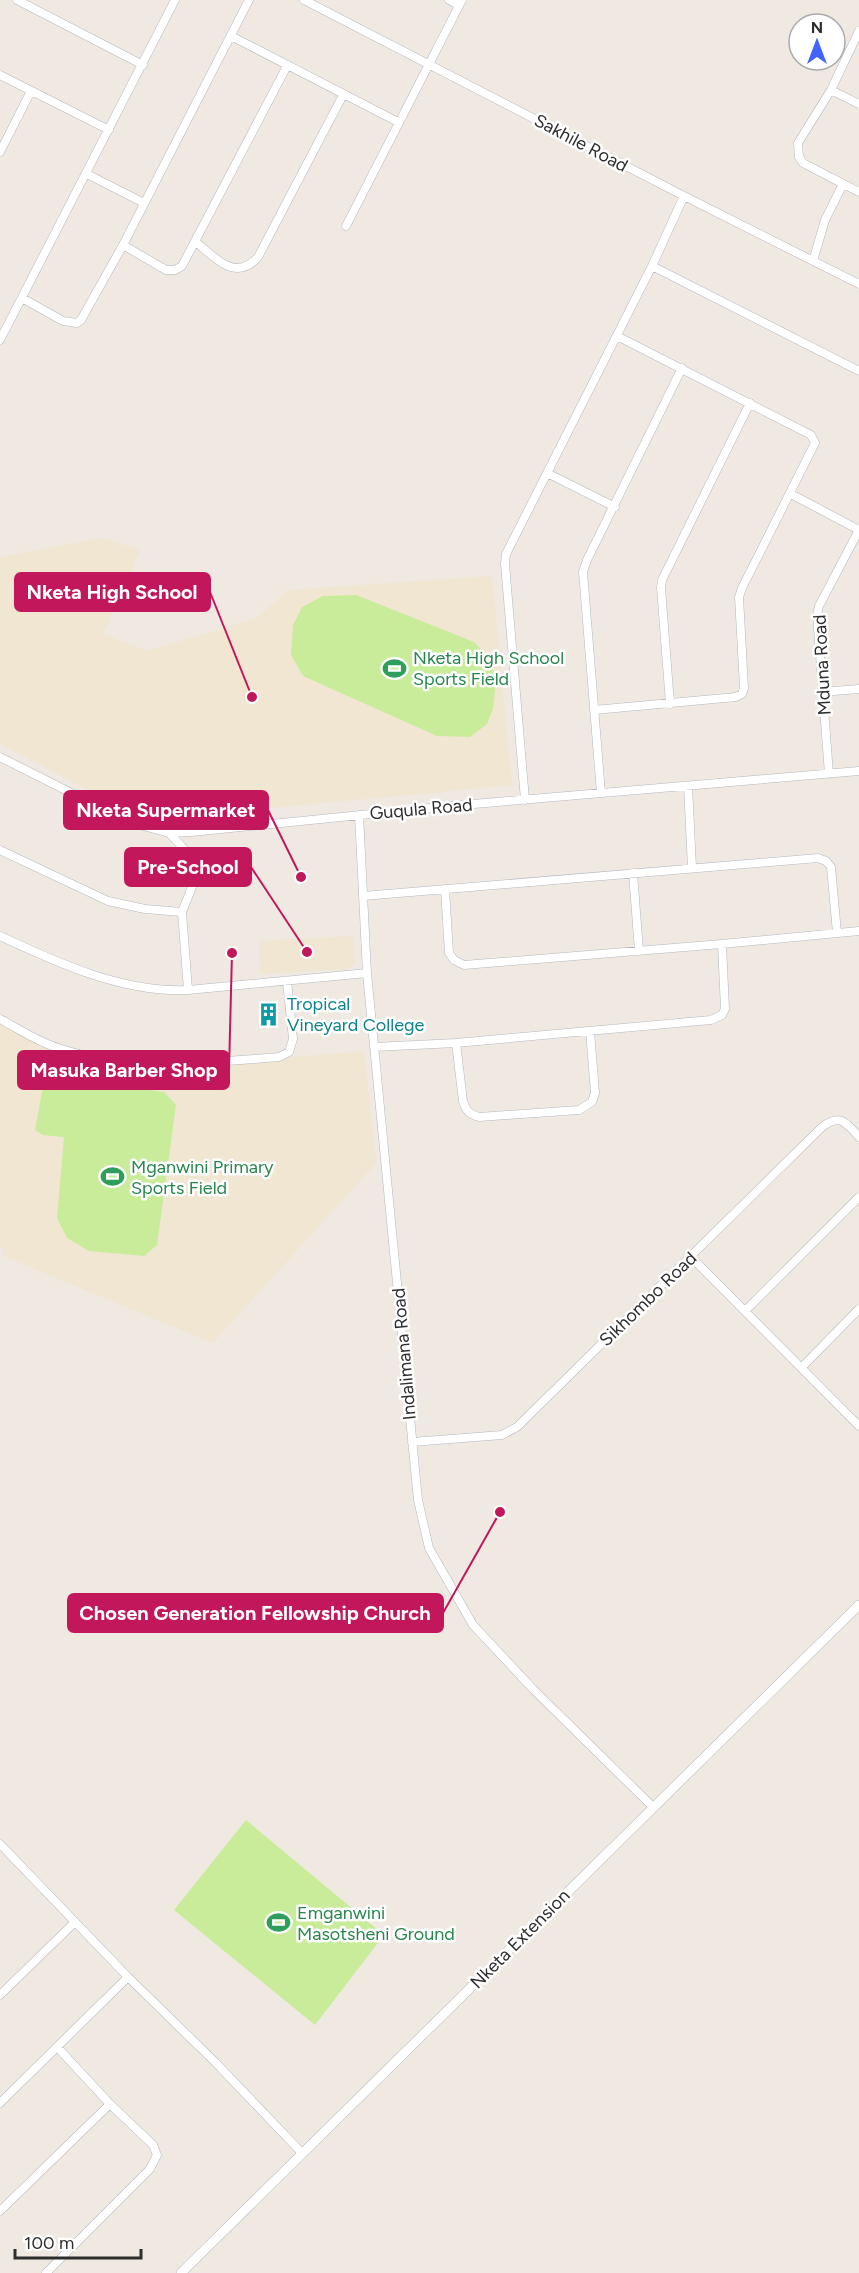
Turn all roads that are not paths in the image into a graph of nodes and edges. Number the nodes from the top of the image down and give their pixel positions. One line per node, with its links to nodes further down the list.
1 (17, 0): 10 (street)
2 (176, 0): 10 (street)
3 (249, 0): 8 (street)
4 (304, 0): 9 (street, Sakhile Road)
5 (449, 0): 6 (street)
6 (461, 3): 9 (street)
7 (859, 31): 13 (street)
8 (231, 36): 11 (street); 24 (street)
9 (429, 64): 17 (street); 23 (street, Sakhile Road)
10 (142, 65): 18 (street)
11 (287, 66): 15 (street); 26 (street)
12 (0, 75): 14 (street)
13 (831, 90): 16 (street); 21 (street)
14 (31, 91): 18 (street); 19 (street)
15 (343, 95): 17 (street); 26 (street)
16 (859, 104)
17 (398, 123): 25 (street)
18 (109, 130): 20 (street)
19 (0, 152)
20 (87, 174): 24 (street); 31 (street)
21 (843, 184): 22 (street); 28 (street)
22 (859, 192)
23 (684, 196): 28 (street, Sakhile Road); 29 (street)
24 (144, 203): 27 (street)
25 (346, 226)
26 (195, 241): 27 (street)
27 (123, 245): 31 (street)
28 (813, 261): 30 (street, Sakhile Road)
29 (652, 266): 32 (street); 35 (street)
30 (859, 284)
31 (22, 298): 33 (street)
32 (617, 336): 34 (street); 37 (street)
33 (0, 340)
34 (682, 368): 36 (street); 39 (street)
35 (859, 370)
36 (750, 403): 38 (street); 43 (street)
37 (547, 473): 39 (street); 50 (street)
38 (791, 494): 40 (street); 43 (street)
39 (615, 507): 44 (street)
40 (859, 530): 42 (street, Mduna Road)
41 (859, 689): 42 (street)
42 (822, 692): 47 (street, Mduna Road)
43 (670, 705): 44 (street)
44 (594, 710): 49 (street)
45 (0, 758): 52 (street, Guqula Road)
46 (859, 771): 47 (street, Guqula Road)
47 (829, 774): 48 (street, Guqula Road)
48 (688, 786): 49 (street, Guqula Road); 54 (street)
49 (601, 794): 50 (street, Guqula Road)
50 (525, 800): 51 (street, Guqula Road)
51 (359, 815): 52 (street, Guqula Road); 57 (street, Indalimana Road)
52 (169, 833): 58 (street)
53 (0, 850): 58 (street)
54 (692, 868): 55 (street); 60 (street)
55 (633, 873): 56 (street); 63 (street)
56 (445, 889): 57 (street); 63 (street)
57 (363, 896): 64 (street, Indalimana Road)
58 (182, 912): 66 (street)
59 (859, 931): 60 (street)
60 (837, 933): 62 (street)
61 (0, 936): 66 (street)
62 (722, 945): 63 (street); 68 (street)
63 (639, 951)
64 (367, 973): 65 (street); 70 (street, Indalimana Road)
65 (287, 981): 66 (street); 67 (street)
66 (188, 990)
67 (0, 1019)
68 (590, 1032): 69 (street); 69 (street)
69 (456, 1043): 70 (street)
70 (374, 1047): 78 (street, Indalimana Road)
71 (859, 1137): 73 (street, Sikhombo Road)
72 (859, 1197): 74 (street)
73 (691, 1257): 74 (street); 78 (street, Sikhombo Road)
74 (745, 1311): 76 (street)
75 (857, 1314): 76 (street)
76 (802, 1367): 77 (street)
77 (859, 1426)
78 (412, 1442): 80 (street, Indalimana Road)
79 (859, 1605): 80 (street, Nketa Extension)
80 (653, 1807): 88 (street, Nketa Extension)
81 (0, 1844): 82 (street)
82 (75, 1922): 83 (street); 84 (street)
83 (128, 1977): 85 (street); 88 (street)
84 (0, 1994)
85 (58, 2048): 86 (street); 87 (street)
86 (0, 2103)
87 (110, 2104): 89 (street); 90 (street)
88 (302, 2153): 91 (street, Nketa Extension)
89 (0, 2211)
90 (46, 2273)
91 (181, 2273)

